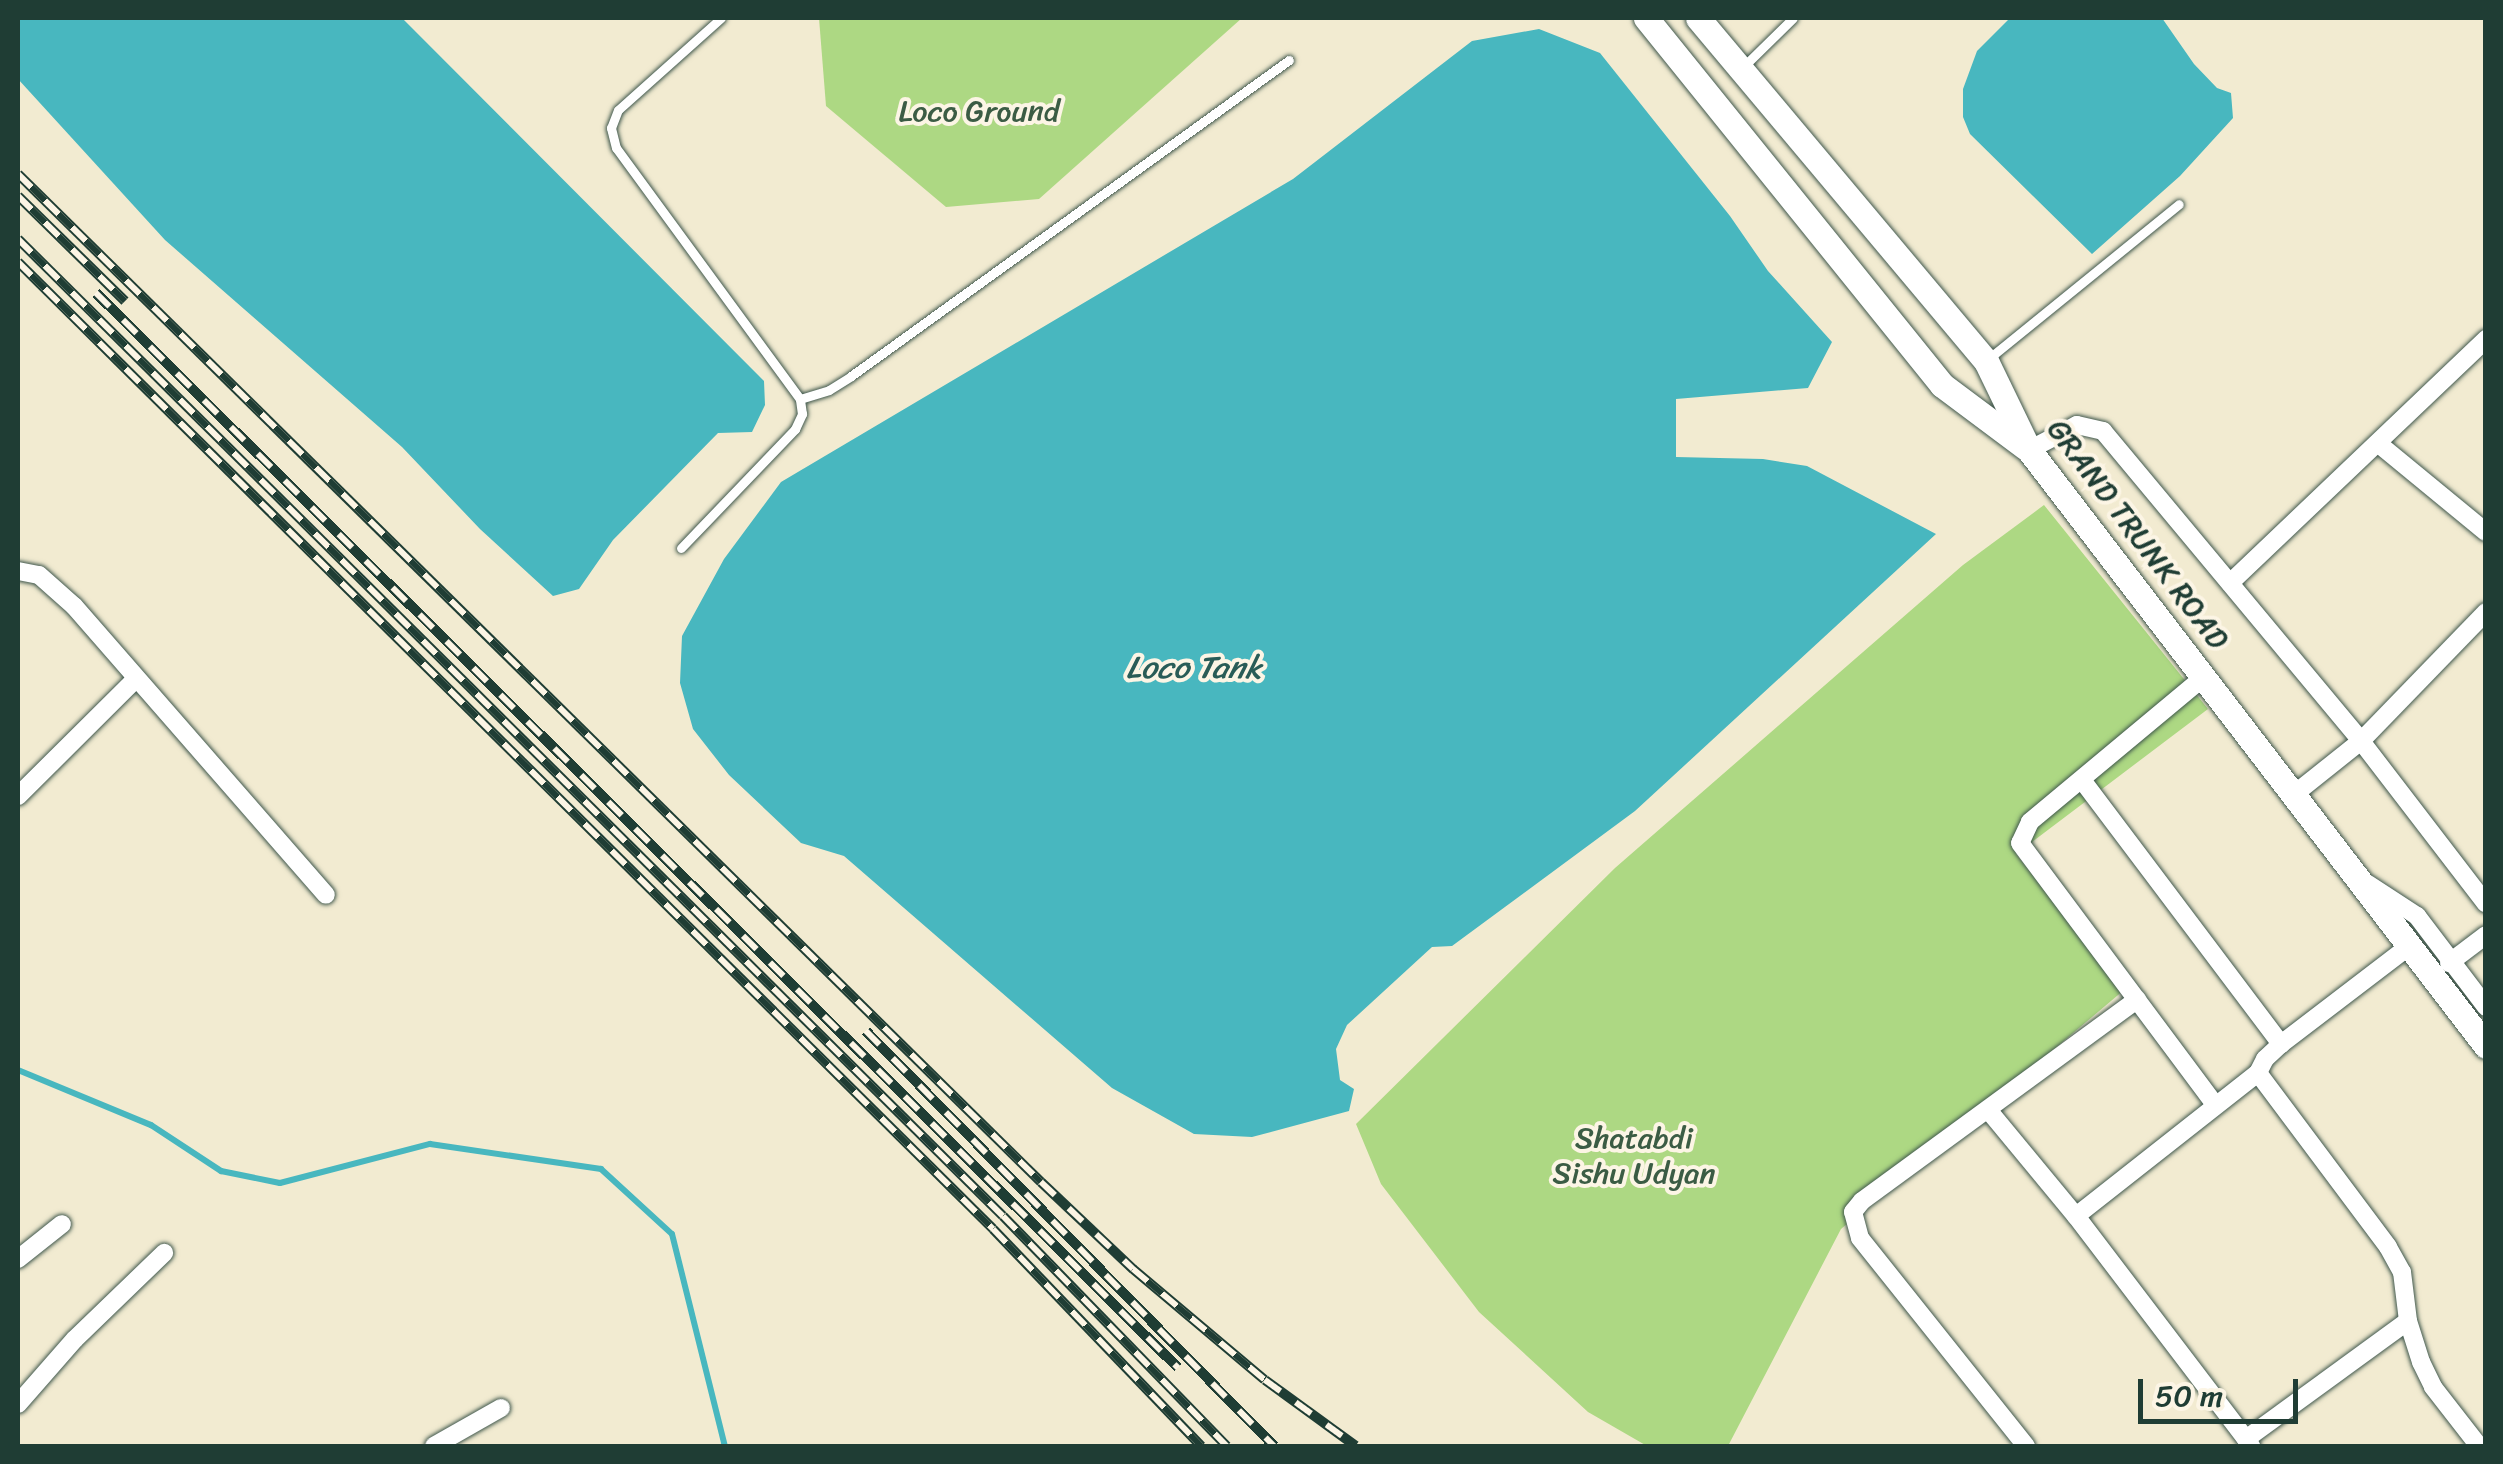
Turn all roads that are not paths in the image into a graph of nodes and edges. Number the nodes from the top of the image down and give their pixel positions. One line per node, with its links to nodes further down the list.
1 (721, 18): 10 (lane)
2 (1646, 18): 12 (main road)
3 (1698, 18): 6 (main road, GRAND TRUNK ROAD)
4 (1793, 18): 6 (lane)
5 (1288, 60): 10 (lane)
6 (1742, 68): 9 (main road, GRAND TRUNK ROAD)
7 (2179, 204): 9 (lane)
8 (2486, 339): 11 (street)
9 (1986, 362): 12 (main road, GRAND TRUNK ROAD)
10 (800, 399): 14 (lane)
11 (2380, 444): 13 (street); 16 (street)
12 (2029, 450): 16 (street); 18 (main road, GRAND TRUNK ROAD)
13 (2486, 532)
14 (681, 548)
15 (19, 568): 19 (street)
16 (2230, 583): 20 (street)
17 (2486, 612): 20 (street)
18 (2204, 676): 21 (street); 23 (main road, GRAND TRUNK ROAD)
19 (135, 680): 22 (street); 25 (street)
20 (2361, 741): 23 (street); 26 (street)
21 (2082, 780): 30 (street); 32 (street)
22 (18, 796)
23 (2292, 796): 24 (main road, GRAND TRUNK ROAD)
24 (2351, 873): 28 (main road, GRAND TRUNK ROAD); 29 (street)
25 (326, 895)
26 (2484, 897)
27 (2486, 934): 29 (street)
28 (2408, 946): 32 (street); 33 (main road, GRAND TRUNK ROAD)
29 (2449, 963): 31 (street)
30 (2137, 1000): 35 (street); 36 (street)
31 (2486, 1008)
32 (2281, 1044): 34 (street)
33 (2486, 1046)
34 (2258, 1073): 35 (street); 41 (street)
35 (2215, 1106): 37 (street)
36 (1989, 1111): 37 (street); 46 (street)
37 (2076, 1216): 44 (street)
38 (62, 1224): 40 (street)
39 (164, 1253): 42 (street)
40 (18, 1259)
41 (2408, 1320): 44 (street); 47 (street)
42 (18, 1404)
43 (502, 1408): 45 (street)
44 (2248, 1443)
45 (434, 1446)
46 (2026, 1446)
47 (2479, 1446)

